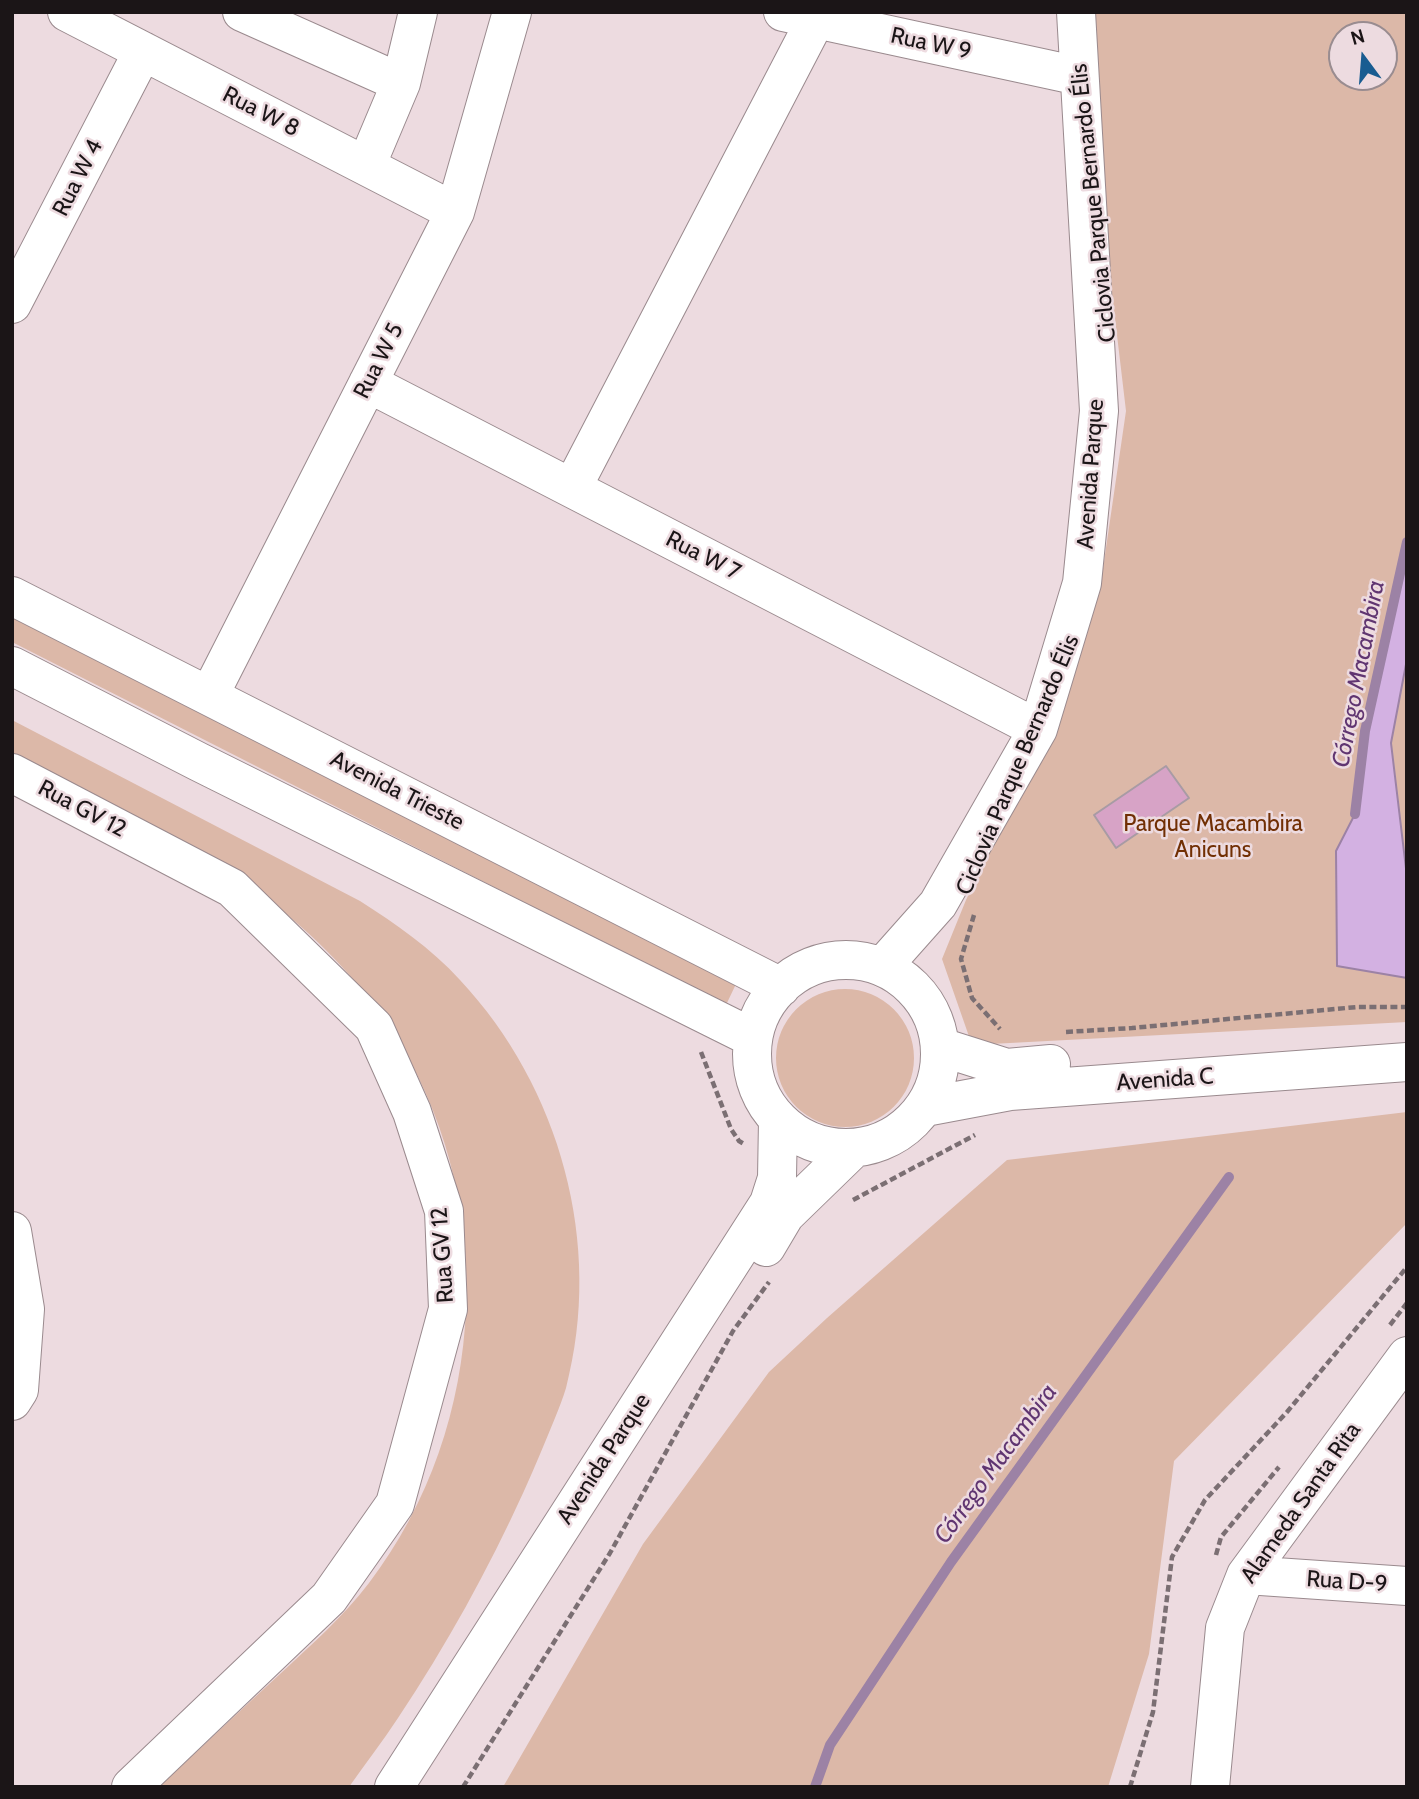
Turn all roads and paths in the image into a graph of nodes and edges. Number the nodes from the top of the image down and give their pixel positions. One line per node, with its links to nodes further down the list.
1 (67, 12): 7 (street, Rua W 8)
2 (242, 12): 9 (street)
3 (418, 12): 9 (street)
4 (512, 12): 11 (street, Rua W 5)
5 (1076, 12): 8 (street, Avenida Parque)
6 (800, 16): 8 (street, Rua W 9); 14 (street)
7 (143, 51): 10 (street, Rua W 8); 12 (street, Rua W 4)
8 (1079, 76): 18 (street, Avenida Parque)
9 (401, 83): 10 (street)
10 (366, 166): 11 (street, Rua W 8)
11 (455, 212): 13 (street, Rua W 5)
12 (12, 304)
13 (368, 383): 14 (street, Rua W 7); 17 (street, Rua W 5)
14 (572, 488): 18 (street, Rua W 7)
15 (12, 596): 17 (street, Avenida Trieste)
16 (12, 666): 28 (street)
17 (209, 696): 23 (street, Avenida Trieste)
18 (1038, 729): 20 (street, Avenida Parque)
19 (12, 773): 46 (street, Rua GV 12)
20 (938, 904): 22 (street, Avenida Parque); 24 (street, Avenida Parque)
21 (976, 909): 27 (path, Ciclovia Parque Bernardo Élis)
22 (882, 967): 23 (street); 24 (street)
23 (781, 986): 28 (street)
24 (919, 994): 30 (street)
25 (1407, 1007): 26 (path)
26 (1062, 1032)
27 (1006, 1035)
28 (753, 1038): 34 (street)
29 (1407, 1038): 30 (street, Avenida C)
30 (940, 1047): 33 (street)
31 (699, 1049): 36 (path)
32 (1407, 1062): 33 (street, Avenida C)
33 (925, 1107): 37 (street)
34 (778, 1120): 37 (street); 47 (street, Avenida Parque)
35 (985, 1129): 38 (path)
36 (746, 1146)
37 (854, 1148): 48 (street, Avenida Parque)
38 (846, 1204)
39 (12, 1231): 43 (street)
40 (1407, 1267): 50 (path)
41 (772, 1277): 49 (path)
42 (1407, 1356): 44 (street, Alameda Santa Rita)
43 (12, 1401)
44 (1246, 1575): 45 (street, Rua D-9); 51 (street, Alameda Santa Rita)
45 (1407, 1586)
46 (131, 1787)
47 (394, 1787)
48 (424, 1787)
49 (463, 1787)
50 (1130, 1787)
51 (1210, 1787)

